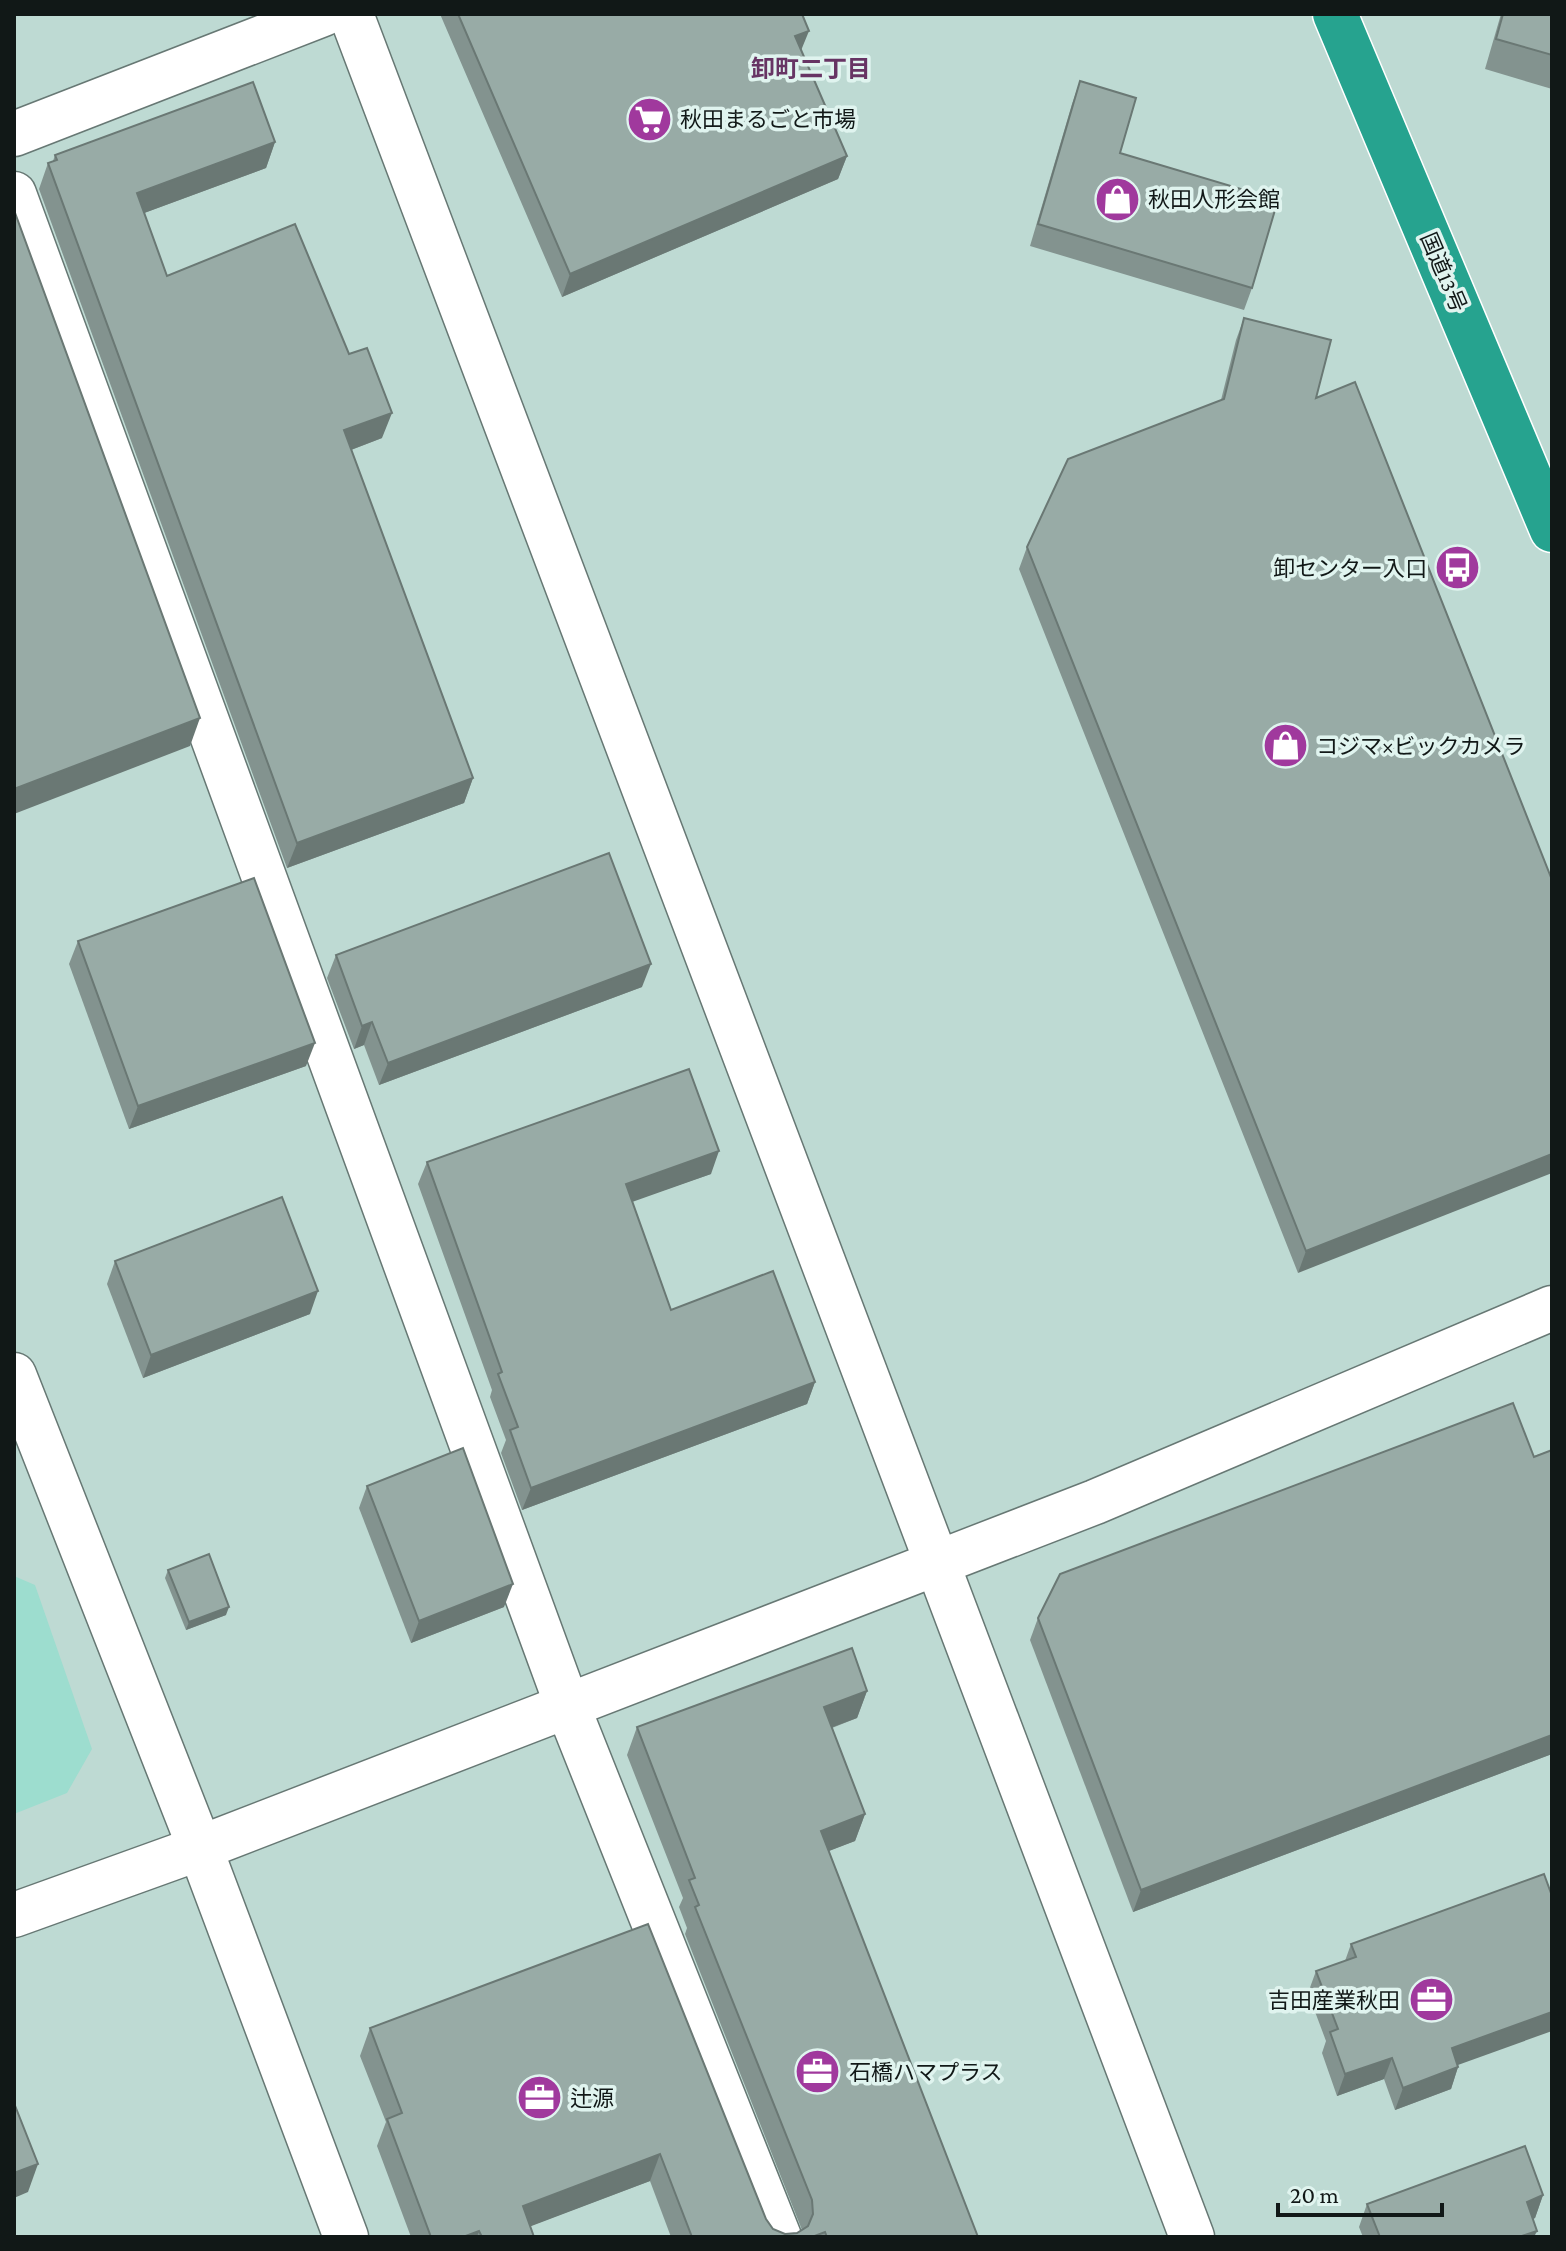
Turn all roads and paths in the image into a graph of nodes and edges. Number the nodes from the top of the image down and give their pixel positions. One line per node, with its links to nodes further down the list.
1 (323, 14): 4 (street)
2 (351, 14): 10 (street)
3 (1335, 14): 6 (highway, 国道13号)
4 (14, 134)
5 (14, 194): 11 (street)
6 (1552, 530)
7 (1552, 1308): 10 (street)
8 (14, 1375): 9 (street)
9 (29, 1462): 12 (street)
10 (937, 1561): 11 (street); 16 (street)
11 (567, 1705): 12 (street); 15 (street)
12 (200, 1848): 13 (street); 14 (street)
13 (14, 1915)
14 (346, 2237)
15 (779, 2237)
16 (1192, 2237)

